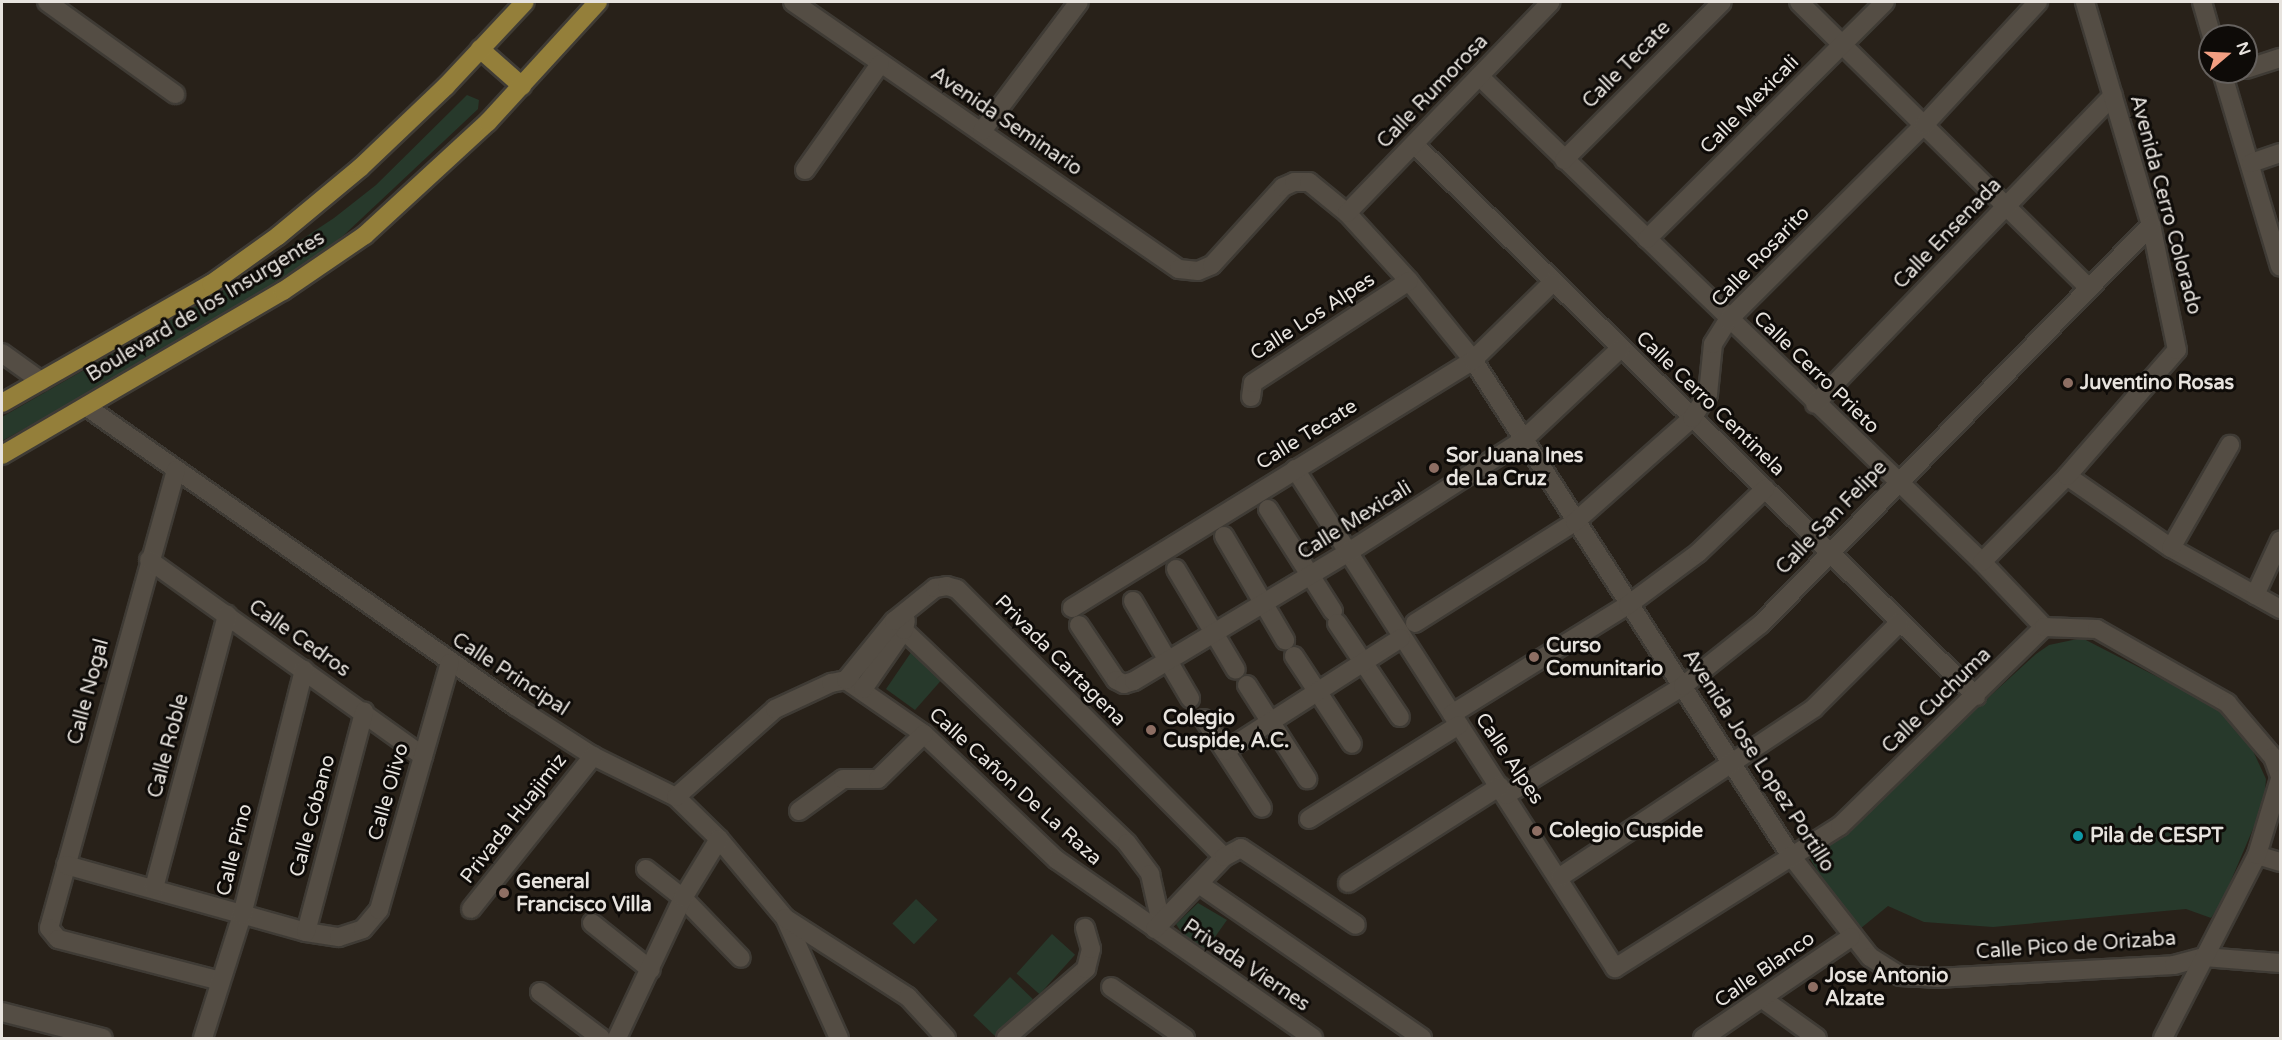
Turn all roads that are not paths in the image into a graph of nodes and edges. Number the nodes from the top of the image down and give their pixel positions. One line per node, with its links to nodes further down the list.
1 (47, 2): 22 (street)
2 (525, 2): 15 (main road, Boulevard de los Insurgentes)
3 (598, 2): 21 (main road, Boulevard de los Insurgentes)
4 (793, 2): 17 (street, Avenida Seminario)
5 (1079, 2): 25 (street)
6 (1551, 2): 19 (street, Calle Rumorosa)
7 (1722, 2): 28 (street, Calle Tecate)
8 (1799, 2): 14 (street)
9 (1885, 2): 14 (street, Calle Mexicali)
10 (2038, 2): 24 (street, Calle Rosarito)
11 (2085, 2): 23 (street, Avenida Cerro Colorado)
12 (2202, 2): 13 (street)
13 (2208, 24)
14 (1843, 45): 24 (street); 34 (street, Calle Mexicali)
15 (480, 49): 21 (main road); 44 (main road, Boulevard de los Insurgentes)
16 (2280, 58): 18 (street)
17 (880, 64): 25 (street, Avenida Seminario); 30 (street)
18 (2258, 65)
19 (1479, 76): 26 (street, Calle Rumorosa); 28 (street, Calle Cerro Prieto)
20 (2231, 84): 29 (street)
21 (522, 86): 48 (main road, Boulevard de los Insurgentes)
22 (176, 94)
23 (2113, 95): 31 (street, Calle Ensenada); 33 (street, Avenida Cerro Colorado)
24 (1924, 126): 31 (street); 40 (street, Calle Rosarito)
25 (982, 131): 36 (street, Avenida Seminario)
26 (1414, 144): 32 (street, Calle Rumorosa); 38 (street, Calle Cerro Centinela)
27 (2280, 153): 29 (street)
28 (1564, 160): 34 (street, Calle Cerro Prieto)
29 (2251, 163): 35 (street)
30 (804, 170)
31 (2006, 207): 39 (street); 47 (street, Calle Ensenada)
32 (1347, 213): 36 (street, Avenida Jose Lopez Portillo); 37 (street, Avenida Jose Lopez Portillo)
33 (2151, 225): 39 (street, Calle San Felipe); 55 (street, Avenida Cerro Colorado)
34 (1647, 239): 40 (street, Calle Cerro Prieto)
35 (2279, 257)
36 (1197, 271)
37 (1409, 281): 43 (street, Avenida Jose Lopez Portillo); 45 (street, Calle Los Alpes)
38 (1552, 283): 41 (street, Calle Cerro Centinela); 43 (street, Calle Tecate)
39 (2088, 287): 56 (street, Calle San Felipe)
40 (1728, 320): 47 (street, Calle Cerro Prieto); 49 (street, Calle Rosarito)
41 (1620, 349): 49 (street, Calle Cerro Centinela); 50 (street, Calle Mexicali)
42 (2, 352): 44 (street)
43 (1473, 360): 50 (street, Avenida Jose Lopez Portillo); 53 (street, Calle Tecate)
44 (41, 381): 46 (main road, Boulevard de los Insurgentes)
45 (1251, 398)
46 (2, 403)
47 (1815, 404): 56 (street, Calle Cerro Prieto)
48 (87, 407): 52 (main road, Boulevard de los Insurgentes); 54 (street, Calle Principal)
49 (1692, 418): 57 (street, Calle Cerro Centinela); 59 (street, Calle Rosarito)
50 (1523, 440): 59 (street, Avenida Jose Lopez Portillo); 63 (street, Calle Mexicali)
51 (2230, 445): 62 (street)
52 (2, 455)
53 (1295, 469): 63 (street, Calle Alpes); 73 (street, Calle Tecate)
54 (176, 470): 65 (street, Calle Nogal); 85 (street, Calle Principal)
55 (2067, 476): 62 (street); 66 (street, Avenida Cerro Colorado)
56 (1897, 483): 64 (street, Calle San Felipe); 66 (street, Calle Cerro Prieto)
57 (1765, 489): 64 (street, Calle Cerro Centinela); 72 (street)
58 (1268, 509): 68 (street)
59 (1575, 522): 72 (street, Avenida Jose Lopez Portillo); 77 (street, Calle Rosarito)
60 (1224, 536): 71 (street)
61 (2280, 541): 69 (street)
62 (2171, 548): 69 (street)
63 (1347, 553): 68 (street, Calle Mexicali); 82 (street, Calle Alpes)
64 (1830, 554): 78 (street, Calle Cerro Centinela); 88 (street, Calle San Felipe)
65 (148, 560): 75 (street, Calle Cedros); 116 (street, Calle Nogal)
66 (1982, 562): 80 (street, Calle Cerro Prieto)
67 (1176, 569): 81 (street)
68 (1312, 574): 71 (street, Calle Mexicali); 83 (street)
69 (2255, 595): 74 (street)
70 (1133, 601): 84 (street)
71 (1265, 603): 81 (street, Calle Mexicali); 90 (street)
72 (1628, 605): 88 (street, Avenida Jose Lopez Portillo); 96 (street)
73 (1072, 608)
74 (2280, 609)
75 (227, 615): 86 (street, Calle Cedros); 121 (street, Calle Roble)
76 (902, 621): 87 (street, Privada Cartagena); 89 (street, Privada Cartagena); 114 (street, Privada Cartagena); 128 (street)
77 (1415, 623)
78 (1899, 623): 91 (street, Calle Cerro Centinela); 103 (street)
79 (1079, 625): 84 (street, Calle Mexicali)
80 (2044, 627): 91 (street, Calle Cuchuma); 105 (street)
81 (1217, 632): 84 (street, Calle Mexicali); 97 (street)
82 (1401, 638): 83 (street); 96 (street, Calle Alpes)
83 (1364, 660): 90 (street); 94 (street)
84 (1169, 661): 92 (street)
85 (450, 663): 101 (street, Calle Olivo); 102 (street, Calle Principal)
86 (304, 670): 93 (street, Calle Cedros); 124 (street, Calle Pino)
87 (846, 680): 89 (street, Calle Cañon De La Raza); 107 (street)
88 (1683, 686): 103 (street, Avenida Jose Lopez Portillo); 106 (street, Calle San Felipe)
89 (863, 689): 98 (street, Calle Cañon De La Raza)
90 (1319, 692): 97 (street); 99 (street)
91 (1976, 696): 113 (street, Calle Cuchuma)
92 (1190, 698)
93 (364, 712): 101 (street, Calle Cedros); 130 (street, Calle Cóbano)
94 (1400, 717)
95 (1204, 719): 100 (street)
96 (1455, 720): 106 (street, Calle Alpes); 110 (street)
97 (1272, 721): 100 (street); 104 (street)
98 (924, 734): 109 (street); 128 (street, Calle Cañon De La Raza)
99 (1352, 744)
100 (1225, 751): 108 (street)
101 (423, 756): 130 (street, Calle Olivo)
102 (593, 756): 107 (street, Calle Principal); 123 (street, Privada Huajimiz)
103 (1732, 766): 113 (street, Avenida Jose Lopez Portillo); 118 (street)
104 (1307, 778)
105 (2280, 782): 112 (street)
106 (1503, 790): 118 (street, Calle Alpes); 119 (street, Calle San Felipe)
107 (676, 797): 111 (street, Calle Principal)
108 (1262, 808)
109 (799, 812)
110 (1309, 819)
111 (719, 839): 122 (street); 125 (street, Calle Principal)
112 (2257, 855): 115 (street); 132 (street)
113 (1791, 856): 131 (street, Avenida Jose Lopez Portillo); 135 (street, Calle Cuchuma)
114 (1224, 857): 120 (street); 127 (street)
115 (2280, 862)
116 (66, 865): 121 (street); 137 (street, Calle Nogal)
117 (646, 869): 122 (street)
118 (1560, 877): 135 (street, Calle Alpes)
119 (1348, 883)
120 (1199, 884): 128 (street); 151 (street)
121 (154, 888): 124 (street)
122 (683, 898): 133 (street); 136 (street)
123 (471, 909)
124 (242, 915): 130 (street); 137 (street, Calle Pino)
125 (785, 918): 146 (street, Calle Principal); 147 (street)
126 (592, 923): 136 (street)
127 (1356, 925)
128 (1157, 927): 150 (street, Privada Viernes)
129 (1085, 928): 148 (street)
130 (306, 932)
131 (1851, 937): 132 (street, Calle Pico de Orizaba); 140 (street, Calle Blanco)
132 (2204, 957): 134 (street, Calle Pico de Orizaba); 154 (street)
133 (741, 958)
134 (2280, 963)
135 (1615, 968)
136 (651, 970): 145 (street)
137 (220, 981): 143 (street, Calle Pino)
138 (1112, 987): 149 (street)
139 (540, 992): 144 (street)
140 (1764, 1000): 152 (street, Calle Blanco); 153 (street)
141 (2, 1012): 142 (street)
142 (103, 1038)
143 (203, 1038)
144 (601, 1038)
145 (617, 1038)
146 (839, 1038)
147 (946, 1038)
148 (1006, 1038)
149 (1185, 1038)
150 (1313, 1038)
151 (1422, 1038)
152 (1703, 1038)
153 (1817, 1038)
154 (2163, 1038)

